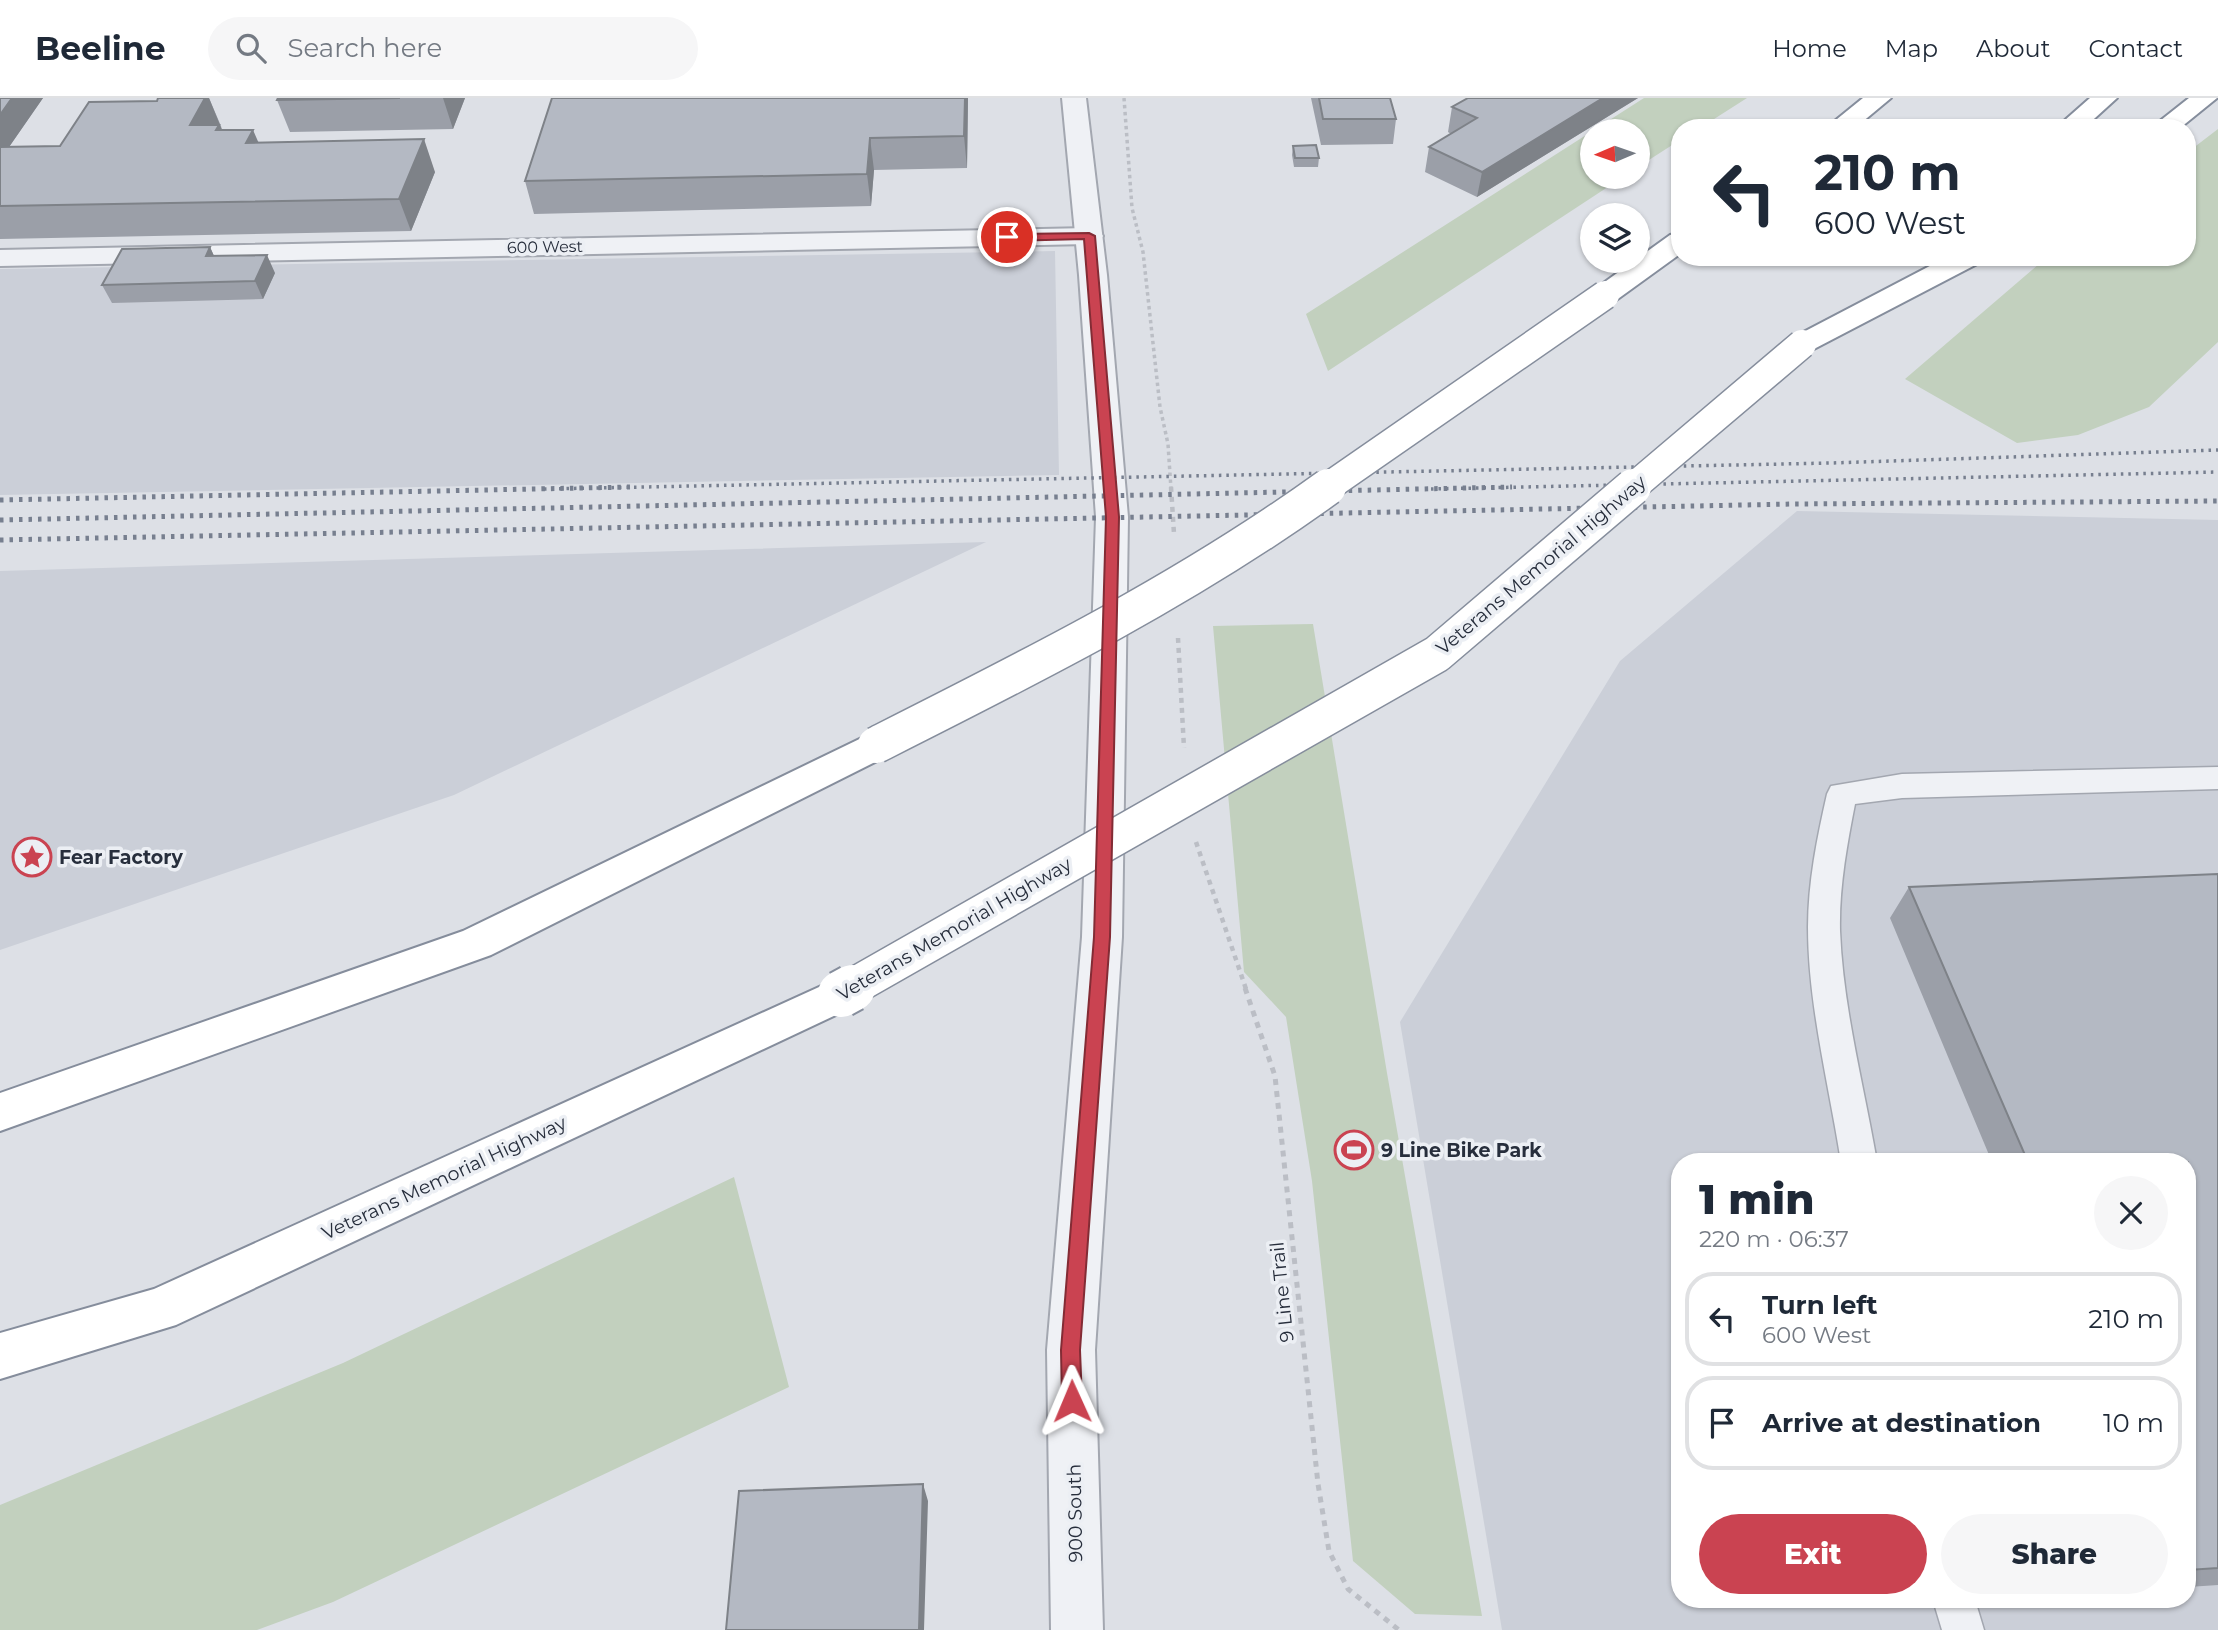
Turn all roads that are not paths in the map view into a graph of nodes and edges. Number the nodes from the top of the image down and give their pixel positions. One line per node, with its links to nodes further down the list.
1 (1074, 98): 8 (street, 900 South)
2 (1879, 98): 5 (highway)
3 (2105, 98): 6 (highway)
4 (2205, 98): 7 (highway)
5 (1850, 119)
6 (2079, 119)
7 (2176, 119)
8 (1089, 236): 10 (street, 600 West); 19 (street, 900 South)
9 (1671, 247): 15 (highway, bridge)
10 (0, 258)
11 (1898, 266): 13 (highway, Veterans Memorial Highway)
12 (1952, 266): 13 (highway)
13 (1802, 344): 17 (highway, Veterans Memorial Highway, bridge)
14 (2218, 778): 16 (lane)
15 (0, 1112)
16 (1857, 1153)
17 (0, 1356)
18 (1957, 1608): 20 (lane)
19 (1077, 1630)
20 (1964, 1630)

